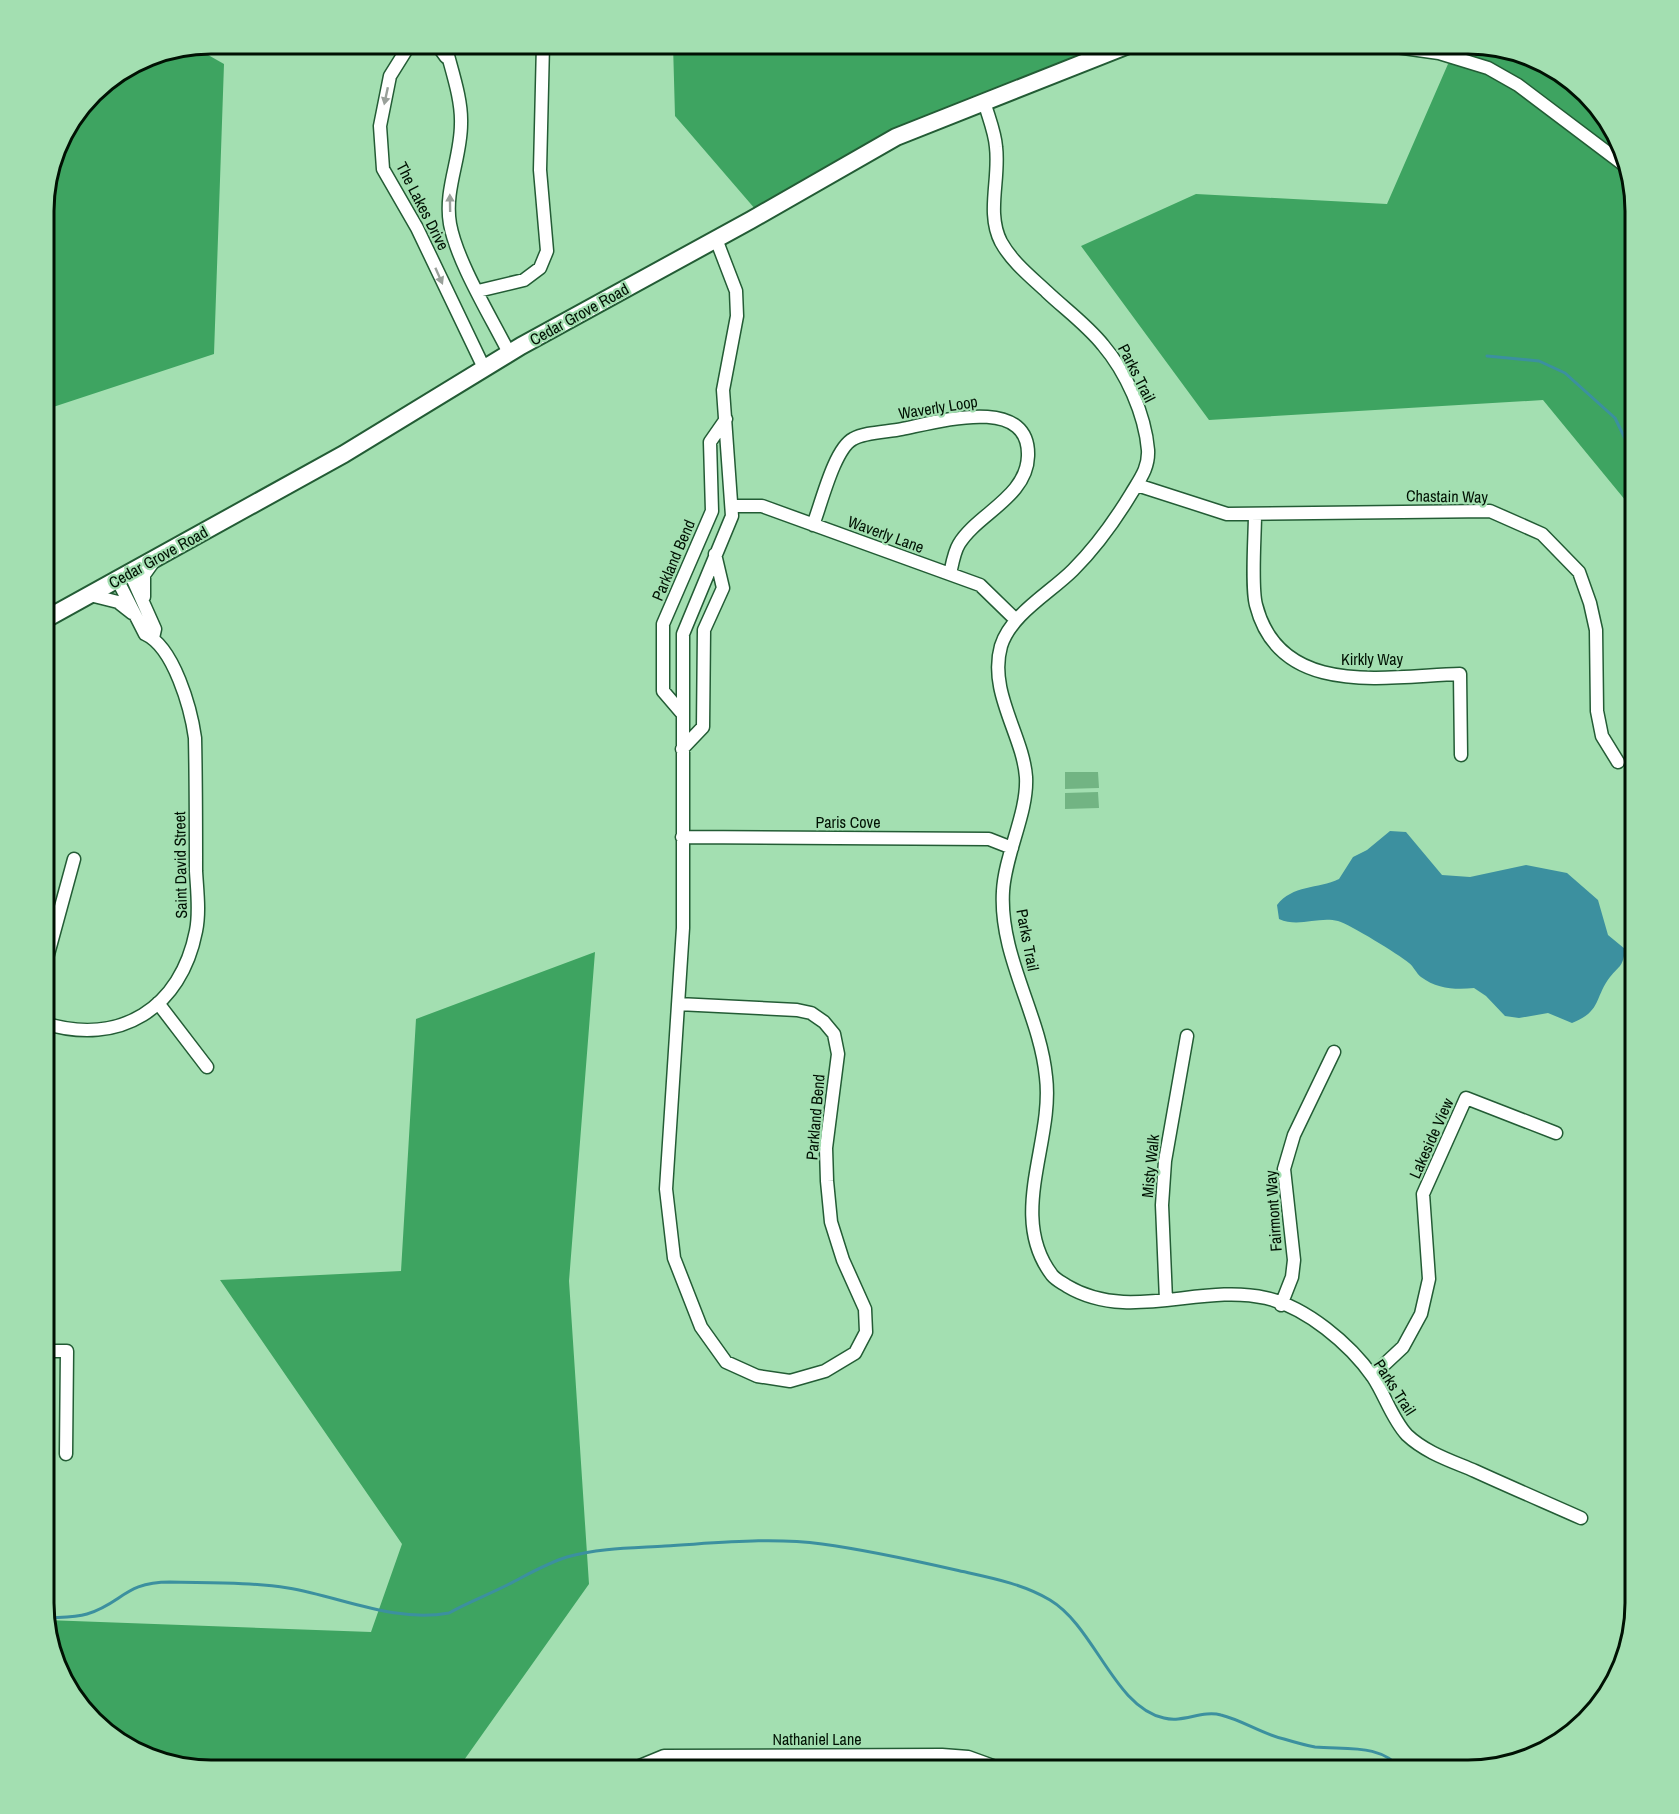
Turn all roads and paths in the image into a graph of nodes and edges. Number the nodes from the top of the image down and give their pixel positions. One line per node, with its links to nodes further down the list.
1 (403, 54): 13 (street, The Lakes Drive, one-way to 13)
2 (444, 54): 7 (street)
3 (448, 54): 7 (street, The Lakes Drive)
4 (543, 54): 11 (street)
5 (1105, 54): 8 (main road, Cedar Grove Road)
6 (1442, 54): 9 (street)
7 (449, 60): 11 (street, The Lakes Drive, one-way to 7)
8 (984, 101): 10 (main road, Cedar Grove Road); 15 (street, Parks Trail)
9 (1616, 159)
10 (717, 239): 12 (main road, Cedar Grove Road); 14 (street, Parkland Bend)
11 (478, 291): 12 (street, The Lakes Drive)
12 (509, 353): 13 (main road, Cedar Grove Road)
13 (484, 368): 20 (main road, Cedar Grove Road)
14 (726, 419): 16 (street, Parkland Bend); 27 (street, Parkland Bend)
15 (1137, 485): 17 (street, Chastain Way); 26 (street, Parks Trail)
16 (732, 506): 18 (street, Waverly Lane); 19 (street, Parkland Bend)
17 (1255, 514): 29 (street, Kirkly Way); 30 (street, Chastain Way)
18 (813, 525): 21 (street, Waverly Lane); 21 (street, Waverly Loop)
19 (715, 554): 27 (street, Parkland Bend); 28 (street)
20 (156, 558): 22 (main road, Cedar Grove Road); 24 (street)
21 (950, 574): 26 (street, Waverly Lane)
22 (124, 576): 23 (main road, Cedar Grove Road); 24 (street, Saint David Street)
23 (90, 595): 24 (street); 25 (main road, Cedar Grove Road)
24 (141, 613): 35 (street, Saint David Street)
25 (54, 615)
26 (1016, 620): 32 (street, Parks Trail)
27 (681, 712): 28 (street, Parkland Bend)
28 (682, 748): 31 (street, Parkland Bend)
29 (1461, 755)
30 (1618, 762)
31 (682, 837): 32 (street, Paris Cove); 36 (street, Parkland Bend)
32 (1012, 848): 42 (street, Parks Trail)
33 (74, 859): 34 (street)
34 (54, 932)
35 (158, 1003): 37 (street, Saint David Street); 40 (street)
36 (678, 1004): 36 (street, Parkland Bend)
37 (54, 1026)
38 (1187, 1036): 42 (street, Misty Walk)
39 (1334, 1052): 43 (street, Fairmont Way)
40 (207, 1067)
41 (1556, 1133): 45 (street, Lakeside View)
42 (1166, 1300): 43 (street, Parks Trail)
43 (1281, 1305): 45 (street, Parks Trail)
44 (54, 1351): 46 (street)
45 (1372, 1376): 47 (street, Parks Trail)
46 (66, 1454)
47 (1581, 1518)
48 (654, 1760): 49 (street, Nathaniel Lane)
49 (976, 1760)

